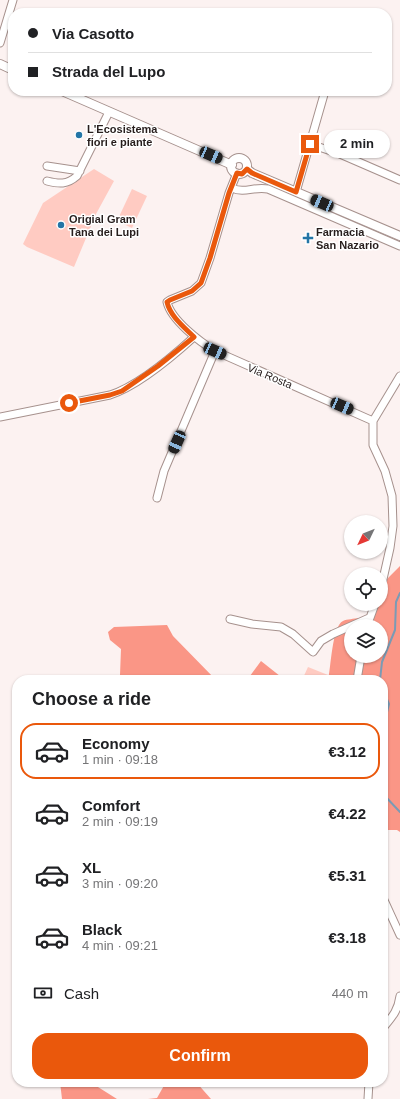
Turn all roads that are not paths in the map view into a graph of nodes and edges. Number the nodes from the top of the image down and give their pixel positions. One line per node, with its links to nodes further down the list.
1 (8, 17): 2 (street)
2 (0, 43)
3 (73, 96): 5 (street)
4 (324, 96): 6 (street)
5 (109, 112): 7 (street); 10 (street)
6 (310, 144): 12 (street); 15 (street)
7 (232, 165): 9 (street); 11 (street)
8 (47, 166): 10 (street)
9 (247, 169): 11 (street); 15 (street)
10 (80, 171): 13 (street)
11 (237, 173): 14 (street, Via Rosta)
12 (400, 180)
13 (47, 181)
14 (232, 188): 17 (street); 18 (street, Via Rosta)
15 (296, 192): 16 (street)
16 (400, 236)
17 (400, 246)
18 (194, 337): 19 (street, Via Rosta); 21 (street)
19 (215, 351): 22 (street, Via Rosta); 23 (street)
20 (400, 376): 22 (street)
21 (0, 417)
22 (373, 421): 24 (street)
23 (157, 498)
24 (386, 567)
25 (372, 611): 26 (street)
26 (369, 618): 27 (street)
27 (230, 619)
28 (360, 663): 29 (street)
29 (357, 675)
30 (388, 909): 31 (street)
31 (400, 935)
32 (400, 996): 33 (street)
33 (388, 1022)
34 (369, 1087): 35 (street)
35 (368, 1099)

